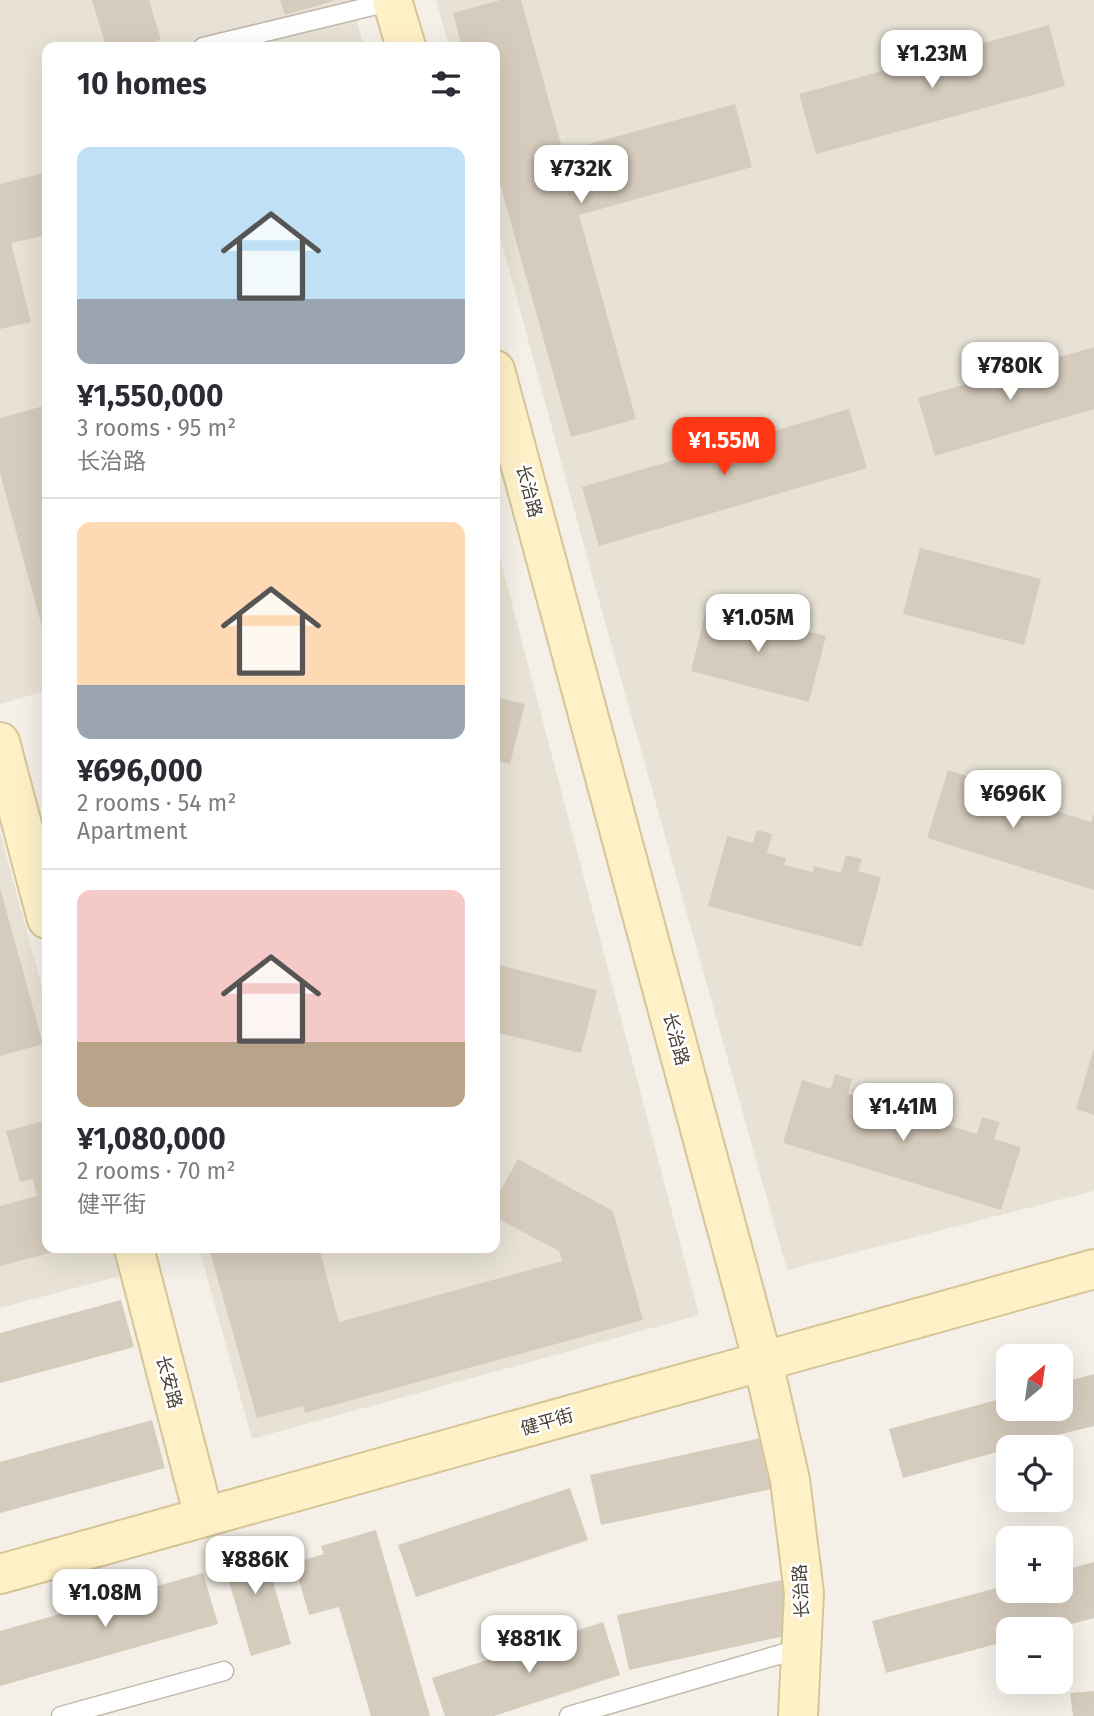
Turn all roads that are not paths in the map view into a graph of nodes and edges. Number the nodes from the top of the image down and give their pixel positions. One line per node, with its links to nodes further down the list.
1 (393, 0): 2 (lane); 3 (street)
2 (223, 42)
3 (404, 42)
4 (500, 389): 9 (street, 长治路)
5 (0, 742): 6 (street)
6 (42, 900)
7 (135, 1253): 10 (street, 长安路)
8 (1094, 1269): 9 (street, 健平街)
9 (763, 1362): 10 (street, 健平街); 12 (street, 长治路)
10 (204, 1517): 11 (street, 健平街)
11 (0, 1574)
12 (802, 1648): 15 (lane); 16 (street, 长治路)
13 (224, 1671): 14 (lane)
14 (61, 1716)
15 (569, 1716)
16 (799, 1716)

